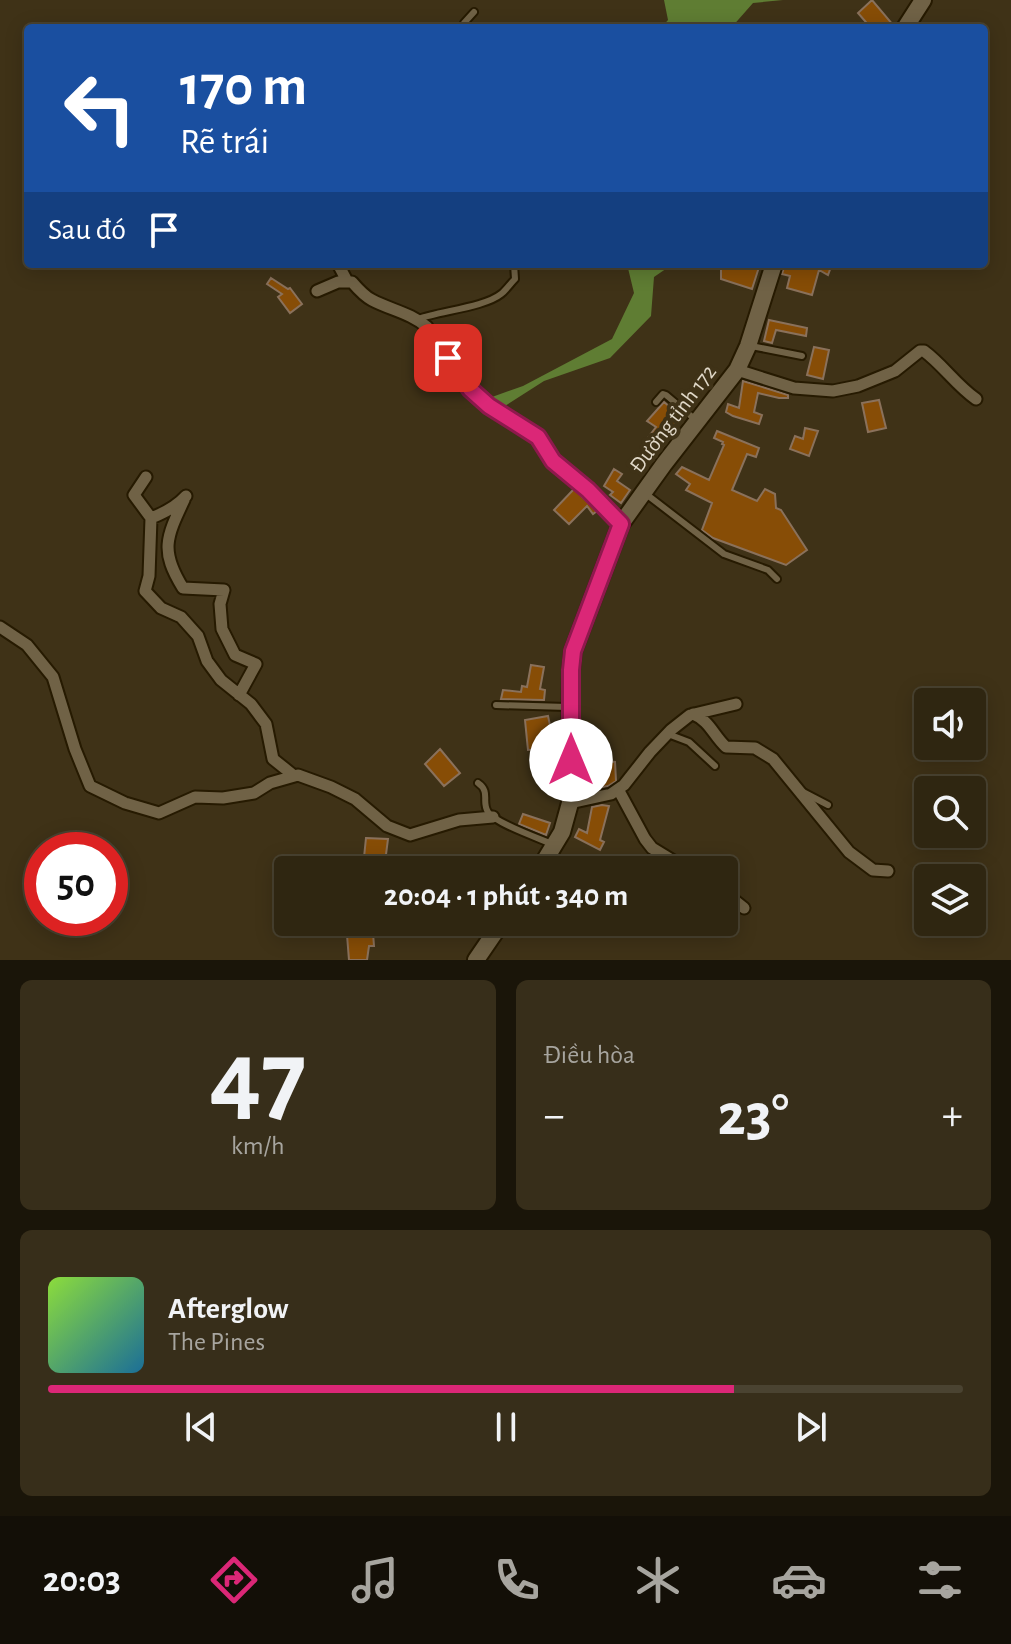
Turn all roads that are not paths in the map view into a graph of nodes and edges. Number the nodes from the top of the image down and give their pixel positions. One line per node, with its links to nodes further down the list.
1 (923, 0): 4 (main road)
2 (474, 12): 3 (lane)
3 (464, 24)
4 (908, 24)
5 (340, 268): 8 (street)
6 (514, 268): 10 (lane)
7 (773, 268): 11 (main road, Đường tỉnh 172)
8 (347, 281): 9 (street); 10 (street)
9 (317, 291)
10 (418, 319): 20 (street)
11 (748, 346): 12 (lane); 13 (main road, Đường tỉnh 172)
12 (802, 356)
13 (737, 370): 14 (street); 16 (main road, Đường tỉnh 172)
14 (976, 399)
15 (656, 402): 16 (lane)
16 (697, 421): 18 (main road, Đường tỉnh 172)
17 (146, 477): 19 (street)
18 (643, 491): 20 (main road, Đường tỉnh 172); 21 (lane)
19 (151, 518): 23 (street); 23 (street)
20 (621, 524): 26 (main road, Đường tỉnh 172)
21 (777, 579)
22 (0, 627): 30 (street)
23 (239, 695): 30 (street)
24 (736, 704): 27 (street)
25 (496, 705): 26 (lane)
26 (571, 707): 34 (main road, Đường tỉnh 172)
27 (693, 714): 28 (street); 33 (street)
28 (668, 734): 29 (lane); 32 (street)
29 (715, 766)
30 (293, 775): 36 (street)
31 (478, 783): 36 (lane)
32 (618, 789): 34 (street); 39 (street)
33 (800, 791): 35 (lane); 40 (street)
34 (570, 803): 37 (main road, Đường tỉnh 172)
35 (828, 805)
36 (493, 817): 37 (lane)
37 (555, 845): 38 (main road, Đường tỉnh 172)
38 (548, 856)
39 (665, 856)
40 (888, 871)
41 (738, 903): 42 (street)
42 (744, 908)
43 (492, 936): 44 (main road)
44 (476, 960)

